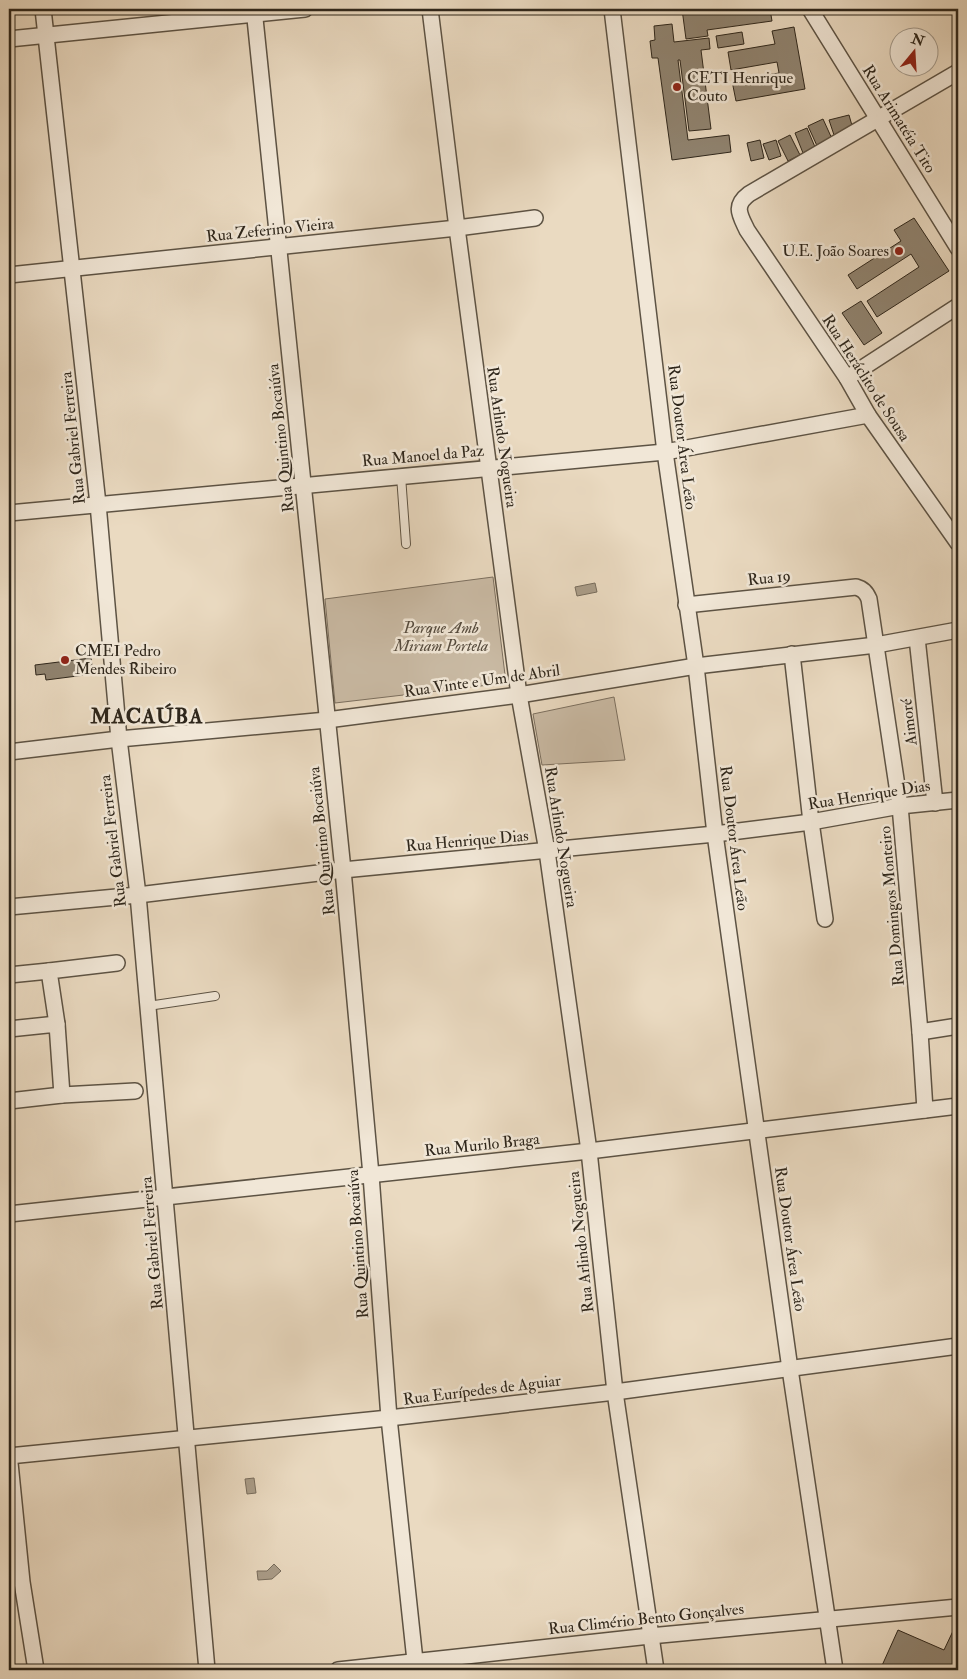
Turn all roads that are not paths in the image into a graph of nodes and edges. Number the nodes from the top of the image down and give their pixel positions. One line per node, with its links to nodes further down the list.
1 (43, 9): 7 (street, Rua Gabriel Ferreira)
2 (305, 9): 6 (street)
3 (430, 9): 12 (street, Rua Arlindo Nogueira)
4 (612, 9): 20 (street, Rua Doutor Área Leão)
5 (810, 9): 10 (street, Rua Arimatéia Tito)
6 (254, 11): 7 (street); 13 (street, Rua Quintino Bocaiúva)
7 (45, 35): 8 (street); 15 (street, Rua Gabriel Ferreira)
8 (9, 39)
9 (958, 72): 10 (street)
10 (878, 119): 14 (street, Rua Arimatéia Tito); 18 (street, Rua Heráclito de Sousa)
11 (535, 218): 12 (street, Rua Zeferino Vieira)
12 (456, 228): 13 (street, Rua Zeferino Vieira); 21 (street, Rua Arlindo Nogueira)
13 (279, 246): 15 (street, Rua Zeferino Vieira); 23 (street, Rua Quintino Bocaiúva)
14 (958, 248)
15 (72, 268): 16 (street, Rua Zeferino Vieira); 24 (street, Rua Gabriel Ferreira)
16 (9, 275)
17 (958, 306): 18 (street)
18 (847, 378): 19 (street, Rua Heráclito de Sousa)
19 (868, 415): 20 (street, Rua Manoel da Paz); 26 (street, Rua Heráclito de Sousa)
20 (666, 452): 21 (street, Rua Manoel da Paz); 29 (street, Rua Doutor Área Leão)
21 (489, 468): 22 (street, Rua Manoel da Paz); 35 (street, Rua Arlindo Nogueira)
22 (401, 476): 23 (street, Rua Manoel da Paz); 27 (lane)
23 (303, 485): 24 (street, Rua Manoel da Paz); 36 (street, Rua Quintino Bocaiúva)
24 (98, 504): 25 (street, Rua Manoel da Paz); 37 (street, Rua Gabriel Ferreira)
25 (9, 513)
26 (958, 543)
27 (406, 544)
28 (856, 587): 29 (street, Rua 19); 32 (street, Rua Domingos Monteiro)
29 (686, 605): 34 (street, Rua Doutor Área Leão)
30 (958, 630): 31 (street, Rua Vinte e Um de Abril)
31 (916, 638): 32 (street, Rua Vinte e Um de Abril); 40 (street, Aimoré)
32 (876, 645): 33 (street, Rua Vinte e Um de Abril); 41 (street, Rua Domingos Monteiro)
33 (792, 654): 34 (street, Rua Vinte e Um de Abril); 42 (street)
34 (696, 666): 35 (street, Rua Vinte e Um de Abril); 43 (street, Rua Doutor Área Leão)
35 (518, 695): 36 (street, Rua Vinte e Um de Abril); 44 (street, Rua Arlindo Nogueira)
36 (327, 720): 37 (street, Rua Vinte e Um de Abril); 45 (street, Rua Quintino Bocaiúva)
37 (119, 739): 38 (street, Rua Vinte e Um de Abril); 46 (street, Rua Gabriel Ferreira)
38 (9, 752)
39 (958, 800): 40 (street, Rua Henrique Dias)
40 (935, 803): 41 (street, Rua Henrique Dias)
41 (900, 806): 42 (street, Rua Henrique Dias); 57 (street, Rua Domingos Monteiro)
42 (811, 822): 43 (street, Rua Henrique Dias); 48 (street)
43 (715, 834): 44 (street, Rua Henrique Dias); 63 (street, Rua Doutor Área Leão)
44 (547, 851): 45 (street, Rua Henrique Dias); 64 (street, Rua Arlindo Nogueira)
45 (343, 870): 46 (street, Rua Henrique Dias); 65 (street, Rua Quintino Bocaiúva)
46 (138, 895): 47 (street, Rua Henrique Dias); 53 (street, Rua Gabriel Ferreira)
47 (9, 907)
48 (825, 919)
49 (117, 963): 50 (street)
50 (48, 971): 51 (street); 54 (street)
51 (9, 975)
52 (215, 996): 53 (lane)
53 (148, 1006): 66 (street, Rua Gabriel Ferreira)
54 (57, 1024): 56 (street); 59 (street)
55 (958, 1026): 57 (street)
56 (9, 1029)
57 (920, 1032): 62 (street, Rua Domingos Monteiro)
58 (135, 1091): 59 (street)
59 (62, 1095): 60 (street)
60 (9, 1101)
61 (958, 1106): 62 (street, Rua Murilo Braga)
62 (925, 1110): 63 (street, Rua Murilo Braga)
63 (757, 1132): 64 (street, Rua Murilo Braga); 69 (street, Rua Doutor Área Leão)
64 (589, 1151): 65 (street, Rua Murilo Braga); 70 (street, Rua Arlindo Nogueira)
65 (371, 1175): 66 (street, Rua Murilo Braga); 71 (street, Rua Quintino Bocaiúva)
66 (166, 1197): 67 (street, Rua Murilo Braga); 72 (street, Rua Gabriel Ferreira)
67 (9, 1214)
68 (958, 1346): 69 (street, Rua Eurípedes de Aguiar)
69 (790, 1369): 70 (street, Rua Eurípedes de Aguiar); 75 (street, Rua Doutor Área Leão)
70 (615, 1392): 71 (street, Rua Eurípedes de Aguiar); 76 (street, Rua Arlindo Nogueira)
71 (389, 1418): 72 (street, Rua Eurípedes de Aguiar); 77 (street, Rua Quintino Bocaiúva)
72 (186, 1440): 73 (street, Rua Eurípedes de Aguiar); 79 (street, Rua Gabriel Ferreira)
73 (9, 1455): 78 (street)
74 (958, 1607): 75 (street, Rua Climério Bento Gonçalves)
75 (827, 1619): 76 (street, Rua Climério Bento Gonçalves); 82 (street, Rua Doutor Área Leão)
76 (650, 1636): 77 (street, Rua Climério Bento Gonçalves); 81 (street, Rua Arlindo Nogueira)
77 (415, 1666): 80 (street, Rua Climério Bento Gonçalves)
78 (36, 1670)
79 (207, 1670)
80 (338, 1670)
81 (656, 1670)
82 (836, 1670)

